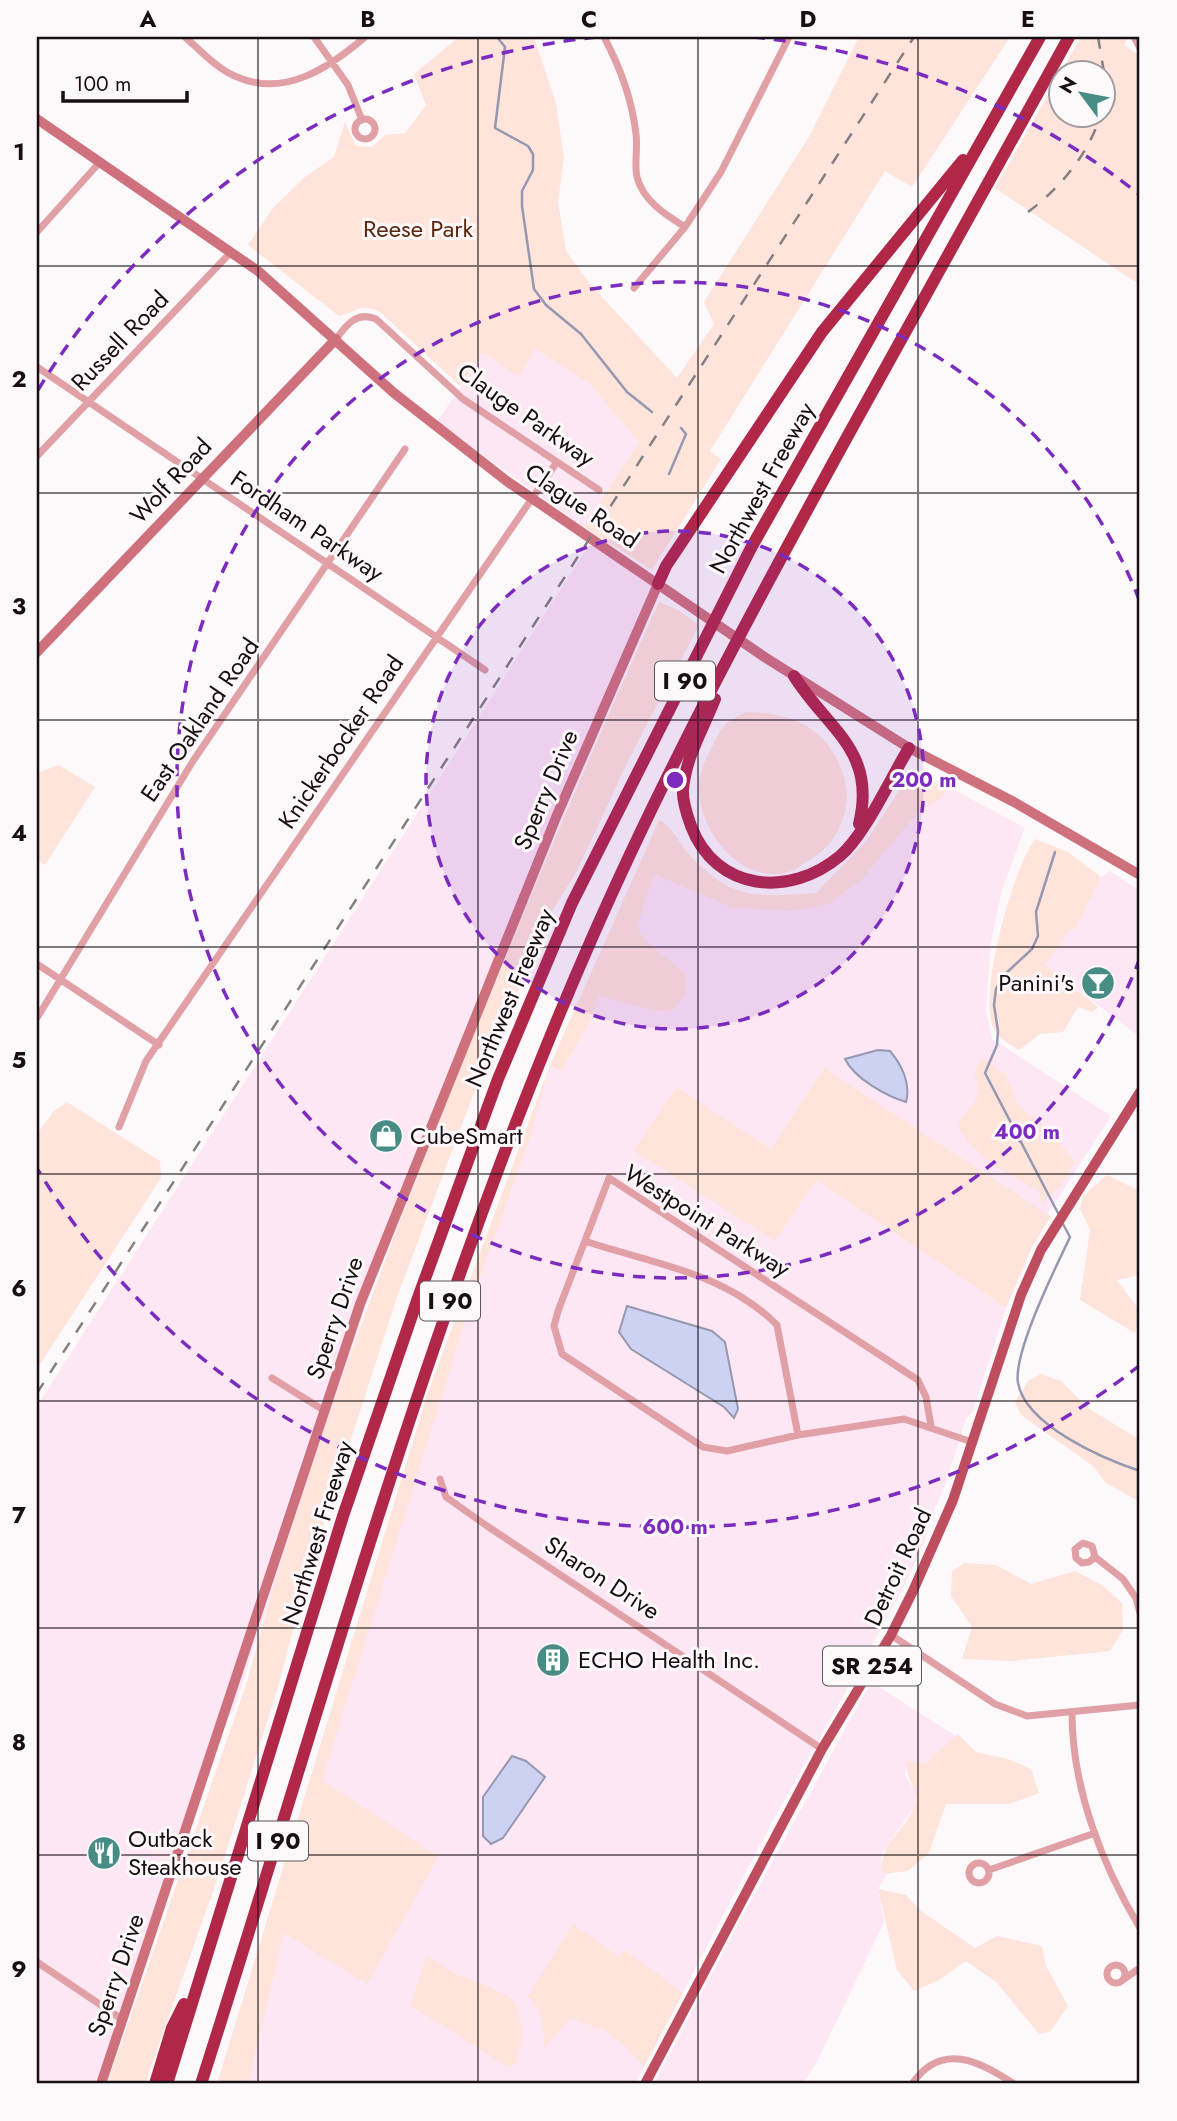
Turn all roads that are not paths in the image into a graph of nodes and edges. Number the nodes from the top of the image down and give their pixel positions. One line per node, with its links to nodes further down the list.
1 (186, 37): 10 (street)
2 (314, 37): 10 (street)
3 (365, 37): 10 (street)
4 (604, 37): 15 (street)
5 (789, 37): 15 (street)
6 (1040, 37): 13 (highway, Northwest Freeway / I 90)
7 (1069, 37): 31 (highway, Northwest Freeway / I 90)
8 (1134, 37): 9 (street)
9 (1140, 48)
10 (331, 62): 12 (street)
11 (37, 118): 14 (street, Clague Road)
12 (362, 120)
13 (991, 124): 28 (highway); 61 (highway, Northwest Freeway / I 90)
14 (100, 162): 16 (street); 17 (street, Clague Road)
15 (685, 227): 18 (street)
16 (37, 232)
17 (231, 253): 19 (street, Clague Road); 21 (street, Russell Road)
18 (635, 288)
19 (336, 339): 24 (street, Clauge Parkway); 25 (street, Wolf Road); 28 (street, Clague Road)
20 (37, 367): 21 (street, Fordham Parkway)
21 (88, 402): 23 (street, Russell Road); 25 (street, Fordham Parkway)
22 (405, 449): 27 (street, East Oakland Road)
23 (37, 456)
24 (557, 462): 26 (street, Clauge Parkway); 29 (street, Knickerbocker Road)
25 (202, 479): 27 (street, Fordham Parkway); 30 (street, Wolf Road)
26 (599, 490)
27 (328, 564): 29 (street, Fordham Parkway); 38 (street, East Oakland Road)
28 (658, 584): 33 (street, Clague Road); 45 (street, Sperry Drive)
29 (438, 637): 32 (street, Fordham Parkway); 40 (street, Knickerbocker Road)
30 (37, 652)
31 (726, 659): 35 (highway); 63 (highway, Northwest Freeway / I 90)
32 (485, 670)
33 (794, 676): 34 (street, Clague Road); 35 (highway)
34 (909, 748): 35 (highway); 36 (street, Clague Road)
35 (856, 837)
36 (1140, 875)
37 (37, 964): 38 (street)
38 (61, 980): 39 (street, East Oakland Road); 40 (street)
39 (37, 1018)
40 (159, 1045): 42 (street, Knickerbocker Road)
41 (1140, 1093): 48 (main road, Detroit Road / SR 254)
42 (119, 1127)
43 (585, 1241): 46 (street, Westpoint Parkway); 47 (street); 47 (street, Westpoint Parkway)
44 (272, 1378): 45 (street)
45 (325, 1411): 64 (street, Sperry Drive)
46 (931, 1426): 47 (street, Westpoint Parkway); 48 (street, Westpoint Parkway)
47 (798, 1435)
48 (972, 1442): 52 (main road, Detroit Road / SR 254)
49 (440, 1479): 55 (street, Sharon Drive)
50 (1095, 1557): 51 (street)
51 (1140, 1613)
52 (891, 1634): 54 (street); 55 (main road, Detroit Road / SR 254)
53 (1140, 1705): 54 (street)
54 (1072, 1713): 56 (street)
55 (822, 1749): 70 (main road, Detroit Road / SR 254)
56 (1095, 1832): 57 (street); 58 (street)
57 (989, 1870)
58 (1140, 1928)
59 (37, 1962): 64 (street)
60 (1140, 1968): 62 (street)
61 (200, 1973): 66 (highway); 67 (highway, Northwest Freeway / I 90)
62 (1123, 1980)
63 (223, 2015): 68 (highway, Northwest Freeway / I 90); 69 (highway)
64 (123, 2020): 65 (street, Sperry Drive)
65 (101, 2084)
66 (155, 2084)
67 (167, 2084)
68 (201, 2084)
69 (210, 2084)
70 (645, 2084)
71 (912, 2084): 72 (street)
72 (1014, 2084)

